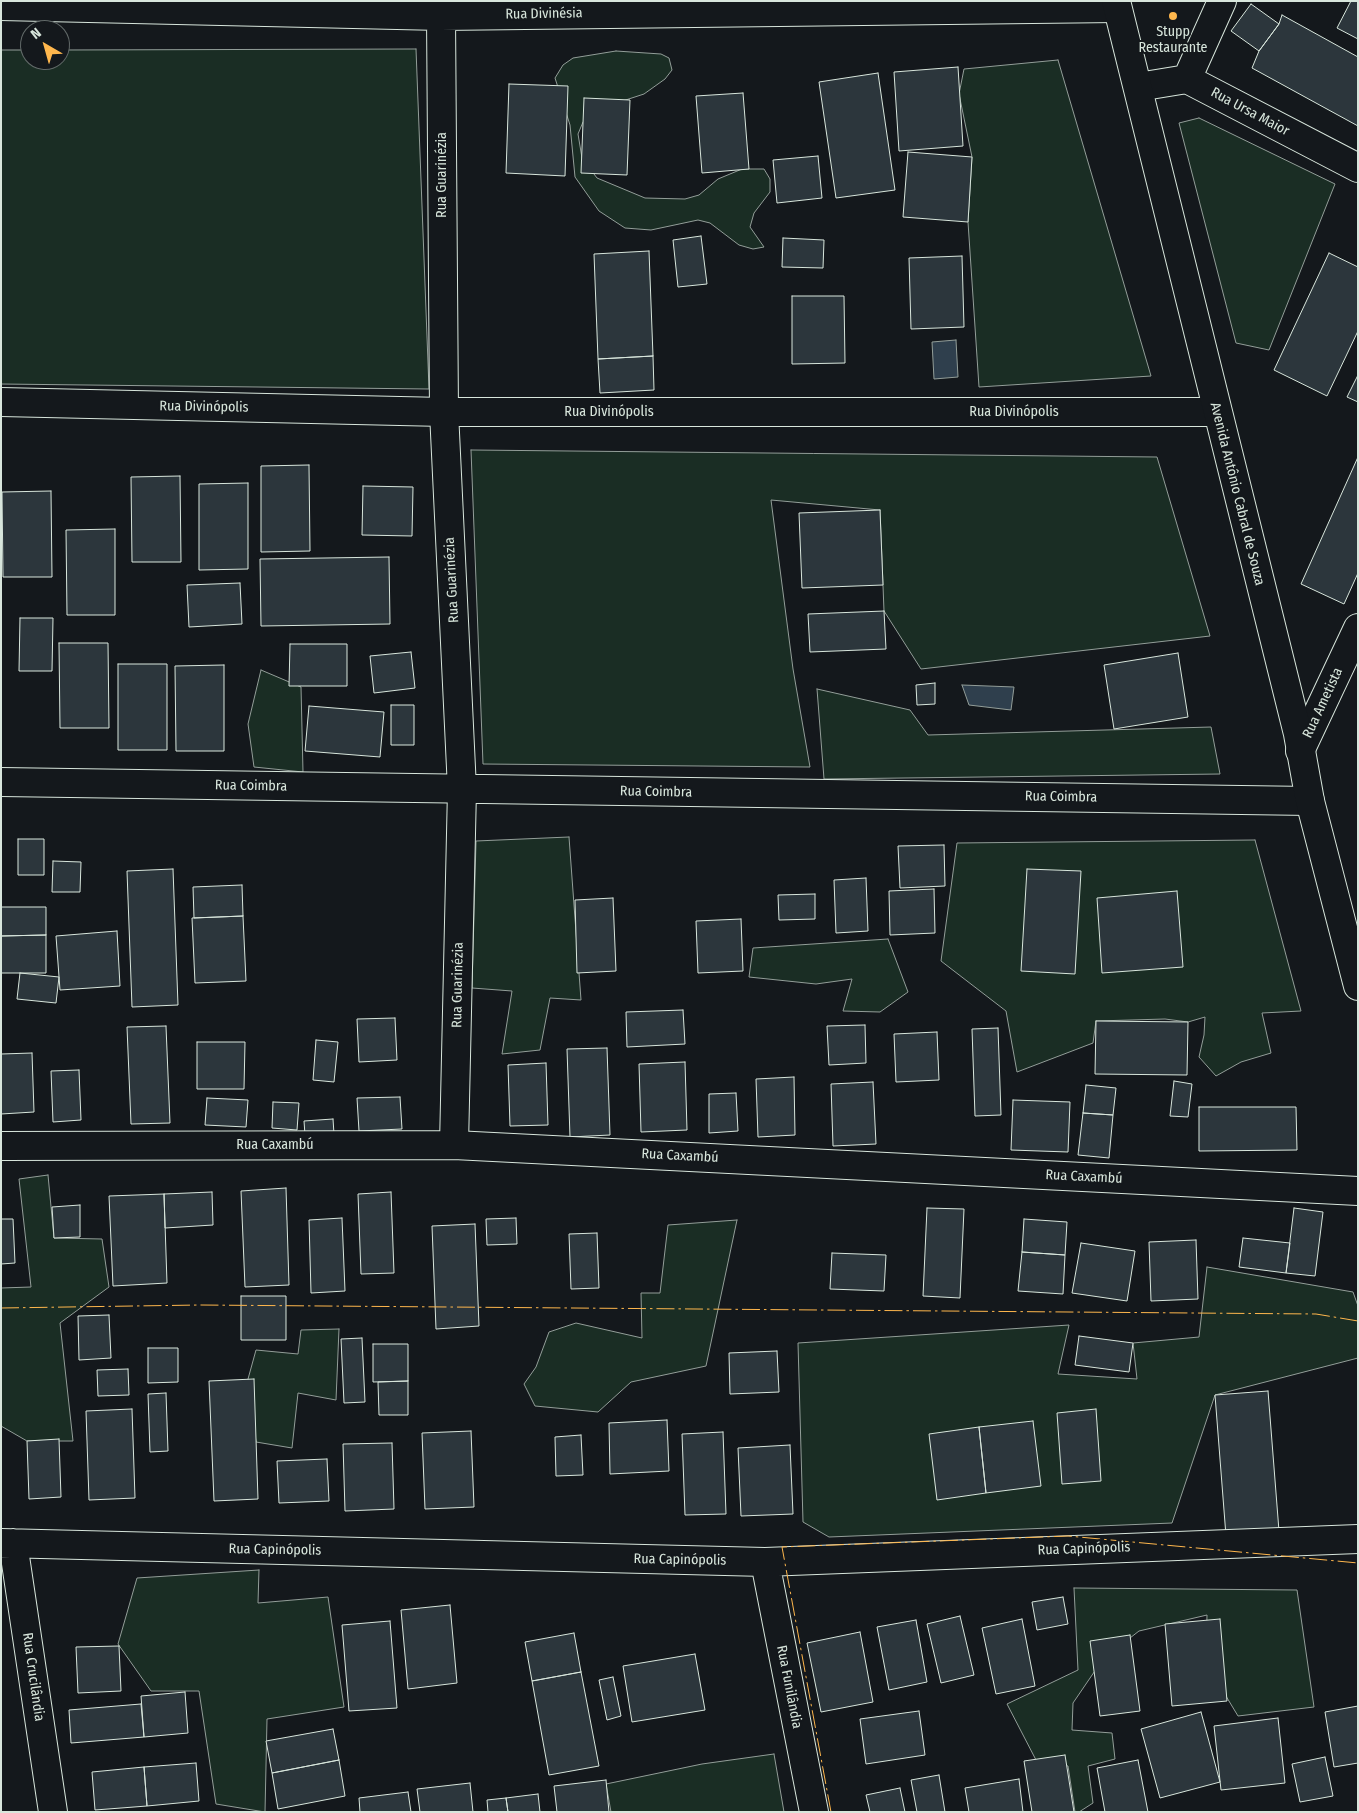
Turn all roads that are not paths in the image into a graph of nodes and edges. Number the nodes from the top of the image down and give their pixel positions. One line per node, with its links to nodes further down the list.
1 (1222, 1): 6 (street)
2 (1117, 5): 4 (street, Rua Divinésia); 7 (street, Avenida Antônio Cabral de Souza)
3 (1, 6): 5 (street, Rua Divinésia)
4 (514, 8): 5 (street, Rua Divinésia)
5 (441, 16): 10 (street, Rua Guarinézia)
6 (1187, 79): 7 (street); 8 (street, Rua Ursa Maior)
7 (1138, 88): 11 (street, Avenida Antônio Cabral de Souza)
8 (1358, 168)
9 (1, 402): 10 (street, Rua Divinópolis)
10 (444, 412): 11 (street, Rua Divinópolis); 15 (street, Rua Guarinézia)
11 (1216, 412): 13 (street, Avenida Antônio Cabral de Souza)
12 (1358, 628): 13 (street, Rua Ametista)
13 (1300, 751): 16 (street, Avenida Antônio Cabral de Souza)
14 (1, 782): 15 (street, Rua Coimbra)
15 (462, 789): 16 (street, Rua Coimbra); 18 (street, Rua Guarinézia)
16 (1310, 801): 17 (street, Avenida Antônio Cabral de Souza)
17 (1358, 986)
18 (454, 1145): 19 (street, Rua Caxambú); 20 (street, Rua Caxambú)
19 (1, 1146)
20 (1358, 1191)
21 (1358, 1539): 23 (street, Rua Capinópolis)
22 (7, 1543): 23 (street, Rua Capinópolis); 24 (street, Rua Crucilândia)
23 (765, 1562): 25 (street, Rua Funilândia)
24 (53, 1812)
25 (814, 1812)

